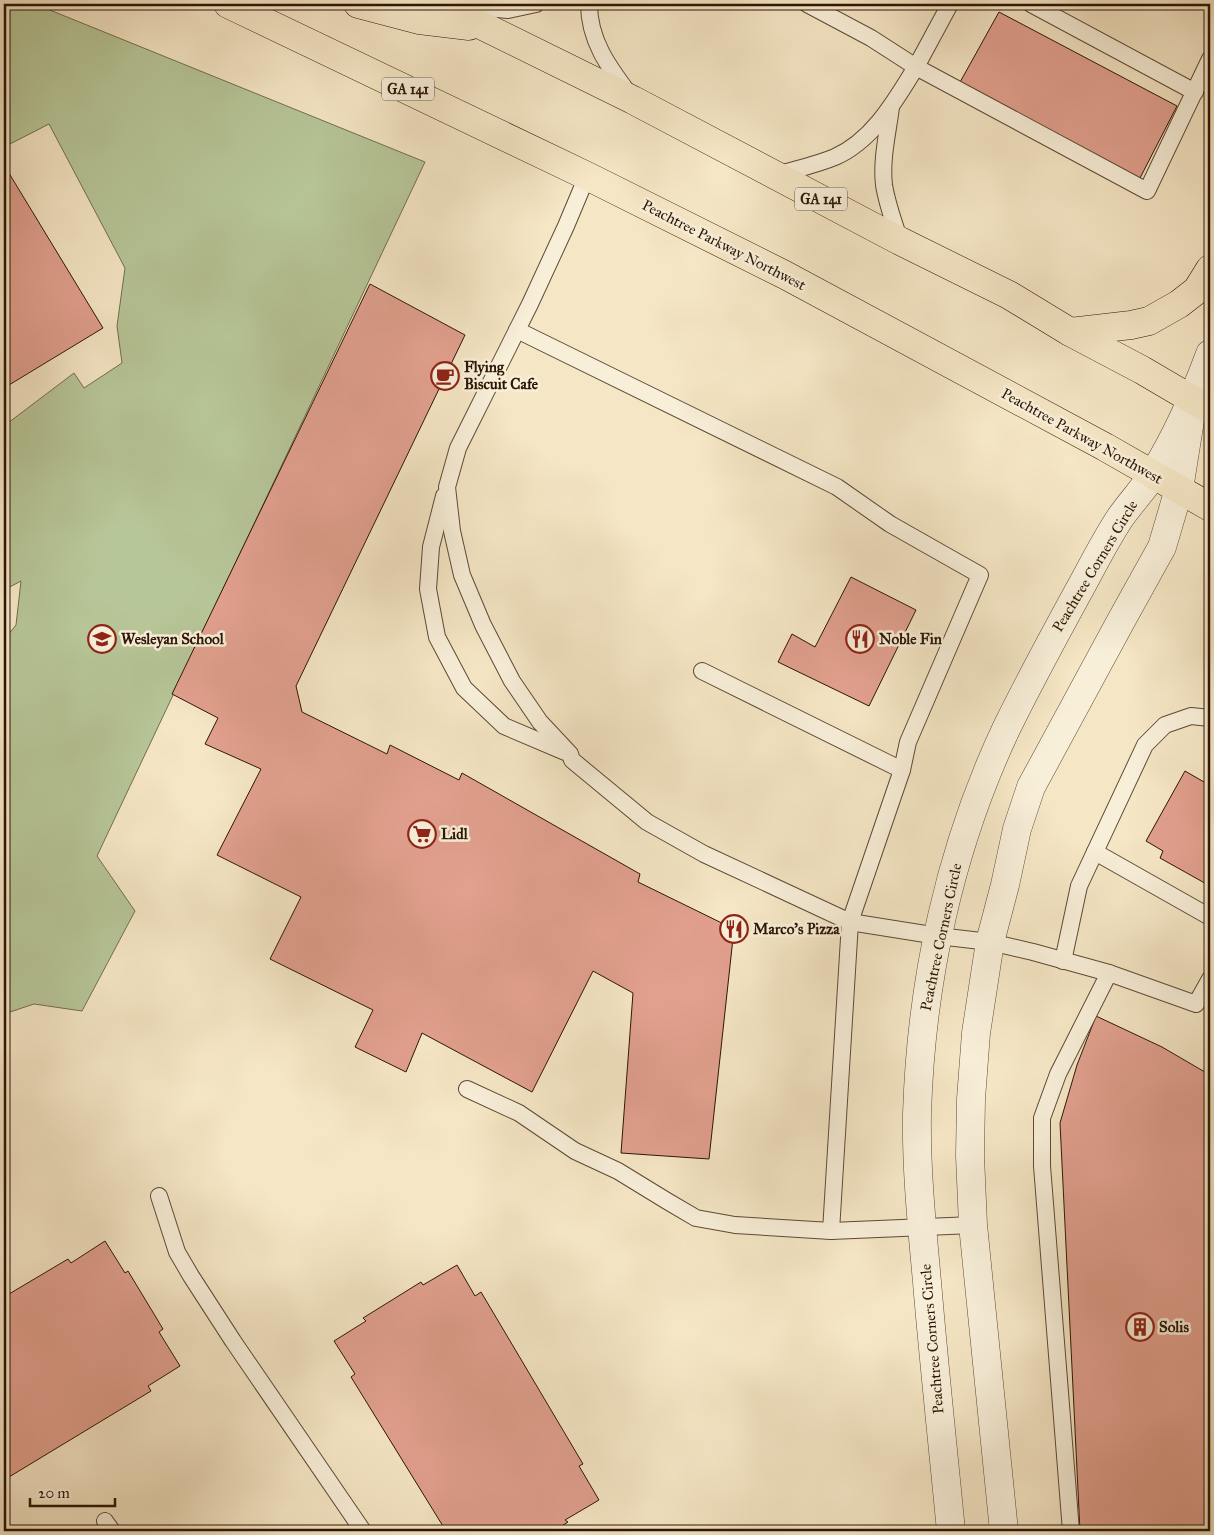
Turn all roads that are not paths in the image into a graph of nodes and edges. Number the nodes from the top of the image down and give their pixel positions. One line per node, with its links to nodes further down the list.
1 (228, 4): 16 (highway, Peachtree Parkway Northwest / GA 141)
2 (358, 4): 9 (highway)
3 (438, 4): 4 (lane); 9 (highway, GA 141)
4 (536, 4)
5 (588, 4): 13 (lane)
6 (807, 4): 11 (lane)
7 (950, 4): 11 (lane)
8 (1031, 4): 12 (lane)
9 (485, 27): 13 (highway, GA 141)
10 (1210, 59): 12 (lane)
11 (916, 68): 12 (lane); 14 (lane)
12 (1195, 92)
13 (633, 100): 15 (highway, GA 141)
14 (891, 107): 15 (lane); 17 (lane)
15 (776, 175): 17 (highway, GA 141)
16 (587, 176): 19 (lane); 23 (highway, Peachtree Parkway Northwest / GA 141)
17 (900, 241): 20 (highway, GA 141)
18 (1210, 269): 20 (highway)
19 (517, 330): 24 (lane); 30 (lane)
20 (1070, 332): 22 (highway, GA 141)
21 (1210, 354): 22 (street, Peachtree Corners Circle)
22 (1202, 405): 23 (street, Peachtree Corners Circle); 25 (street, Peachtree Corners Circle)
23 (1153, 474): 25 (highway, Peachtree Parkway Northwest / GA 141); 34 (street, Peachtree Corners Circle)
24 (447, 487): 29 (lane); 29 (lane)
25 (1179, 489): 26 (highway, Peachtree Parkway Northwest / GA 141); 35 (street, Peachtree Corners Circle)
26 (1210, 507)
27 (702, 671): 30 (lane)
28 (1210, 718): 31 (lane)
29 (570, 754): 33 (lane)
30 (902, 770): 33 (lane)
31 (1095, 852): 32 (lane); 36 (lane)
32 (1210, 917)
33 (850, 922): 34 (lane); 43 (lane)
34 (938, 936): 35 (lane); 42 (street, Peachtree Corners Circle)
35 (990, 942): 36 (lane); 41 (street, Peachtree Corners Circle)
36 (1063, 961): 37 (lane)
37 (1109, 973): 38 (lane); 47 (lane)
38 (1210, 979)
39 (467, 1089): 43 (lane)
40 (160, 1196): 44 (lane)
41 (973, 1225): 42 (lane); 46 (street, Peachtree Corners Circle)
42 (922, 1228): 43 (lane); 45 (street, Peachtree Corners Circle)
43 (831, 1231)
44 (363, 1531)
45 (951, 1531)
46 (1004, 1531)
47 (1071, 1531)

